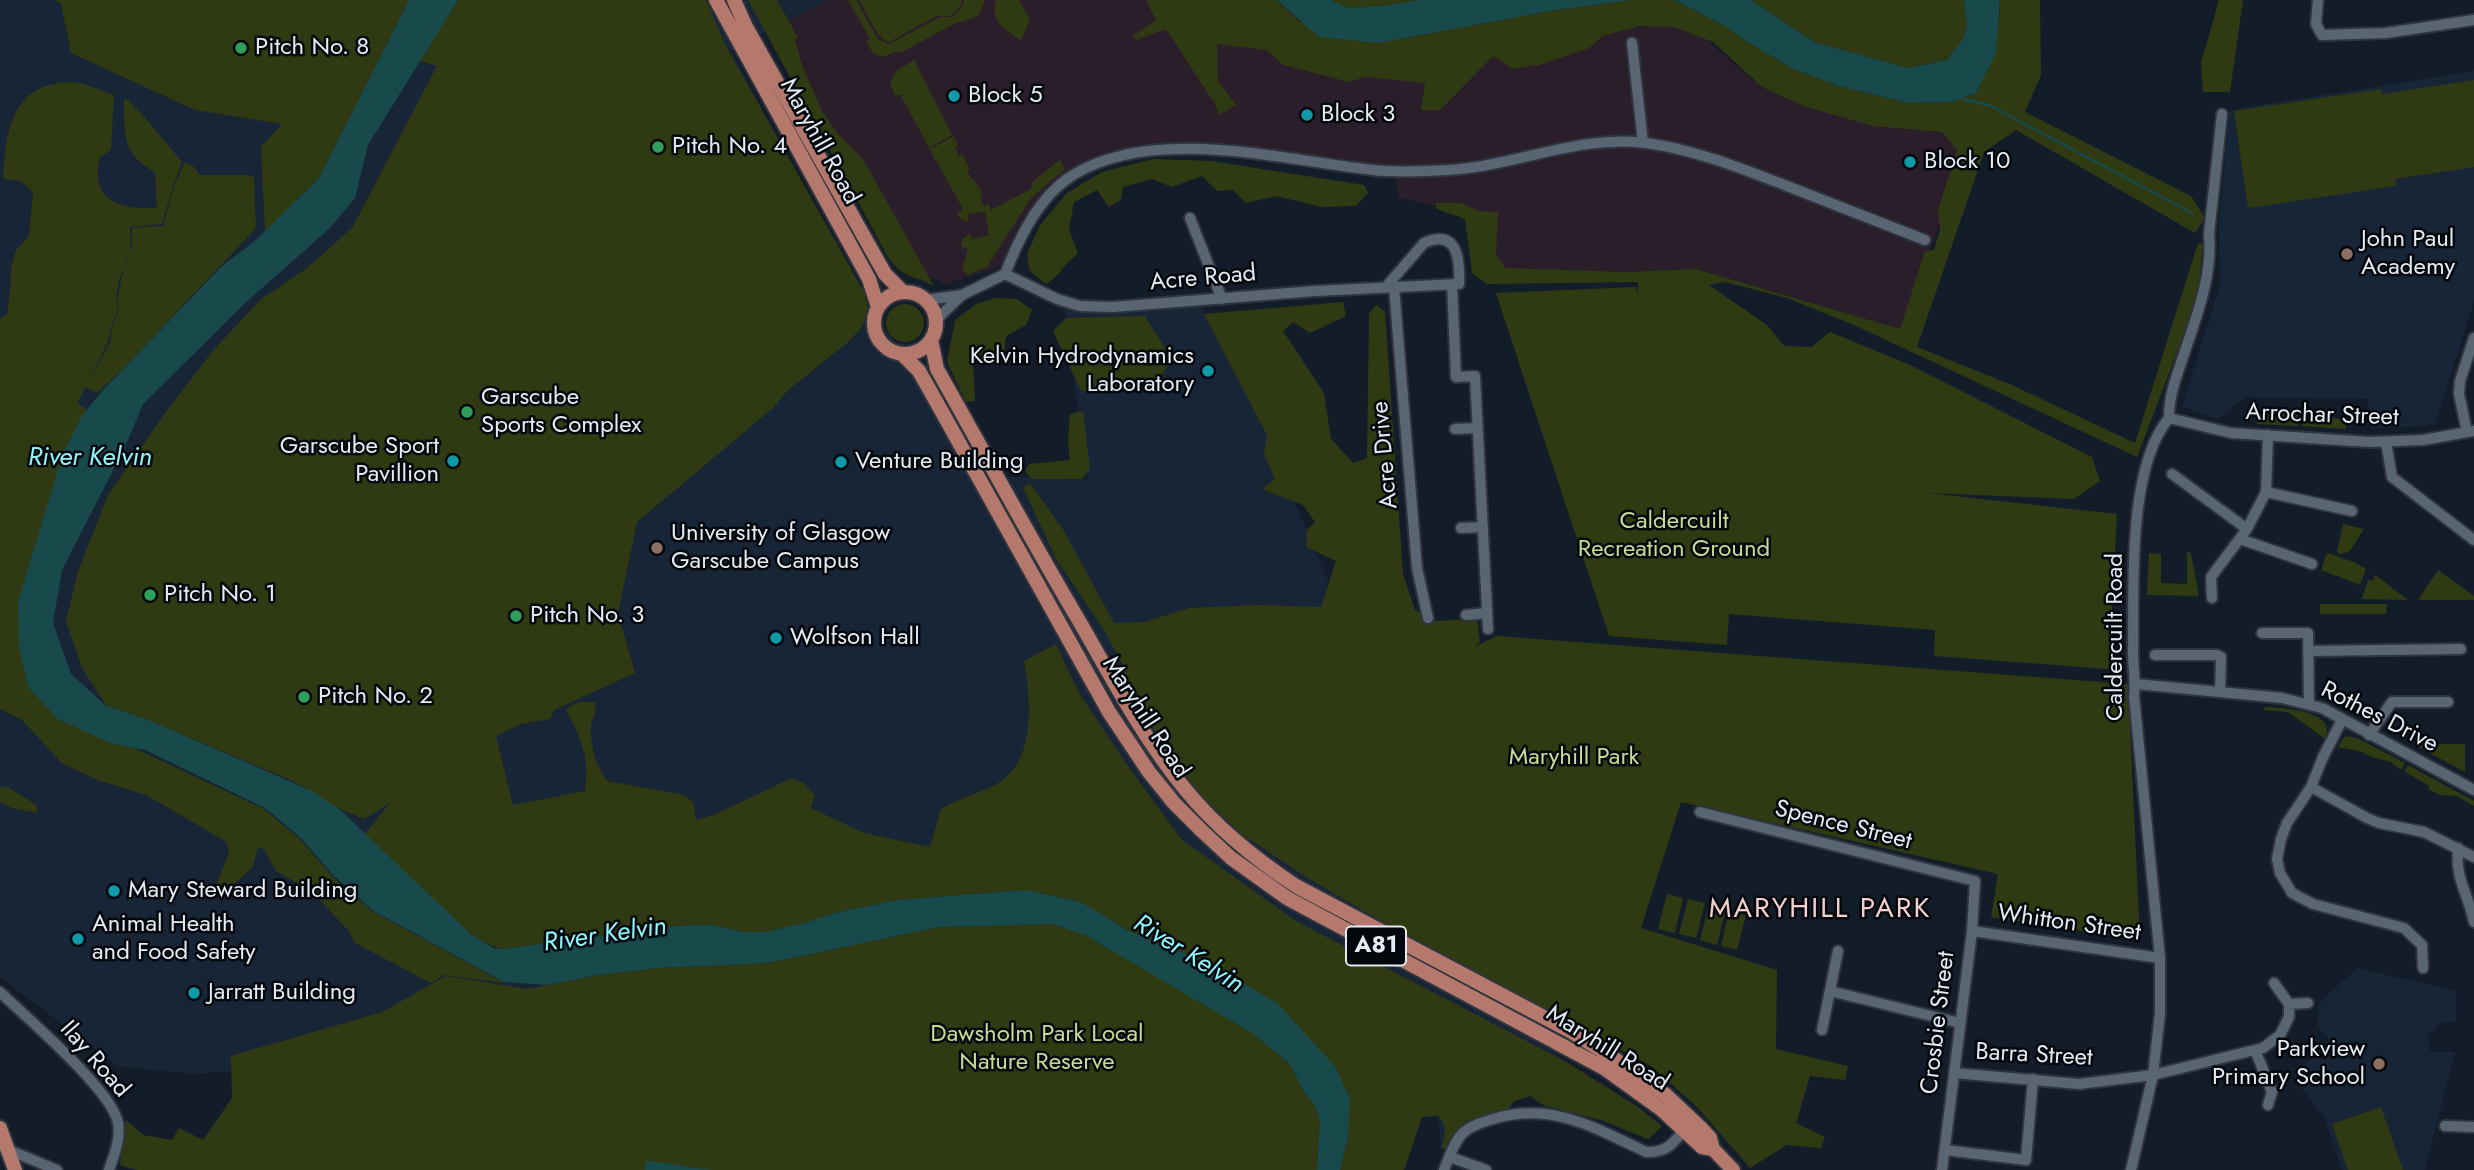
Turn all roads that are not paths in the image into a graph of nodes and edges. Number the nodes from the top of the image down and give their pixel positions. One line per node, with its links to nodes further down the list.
1 (716, 0): 17 (main road, Maryhill Road / A81)
2 (734, 0): 13 (main road, Maryhill Road)
3 (2318, 0): 4 (street)
4 (2474, 20)
5 (1632, 43): 7 (street)
6 (2222, 114): 23 (street, Caldercuilt Road)
7 (1643, 143): 9 (street); 10 (street)
8 (1190, 218): 15 (street)
9 (1925, 240)
10 (1005, 274): 14 (street); 15 (street, Acre Road)
11 (1455, 284): 12 (street, Acre Road); 12 (street); 24 (street)
12 (1390, 288): 15 (street, Acre Road); 40 (street, Acre Drive)
13 (903, 292): 16 (main road); 17 (main road)
14 (962, 295): 16 (street); 18 (street)
15 (1222, 299)
16 (926, 300): 18 (main road)
17 (878, 307): 21 (main road, A81)
18 (936, 320): 20 (main road, A81)
19 (2474, 338): 22 (street)
20 (931, 340): 21 (main road); 61 (main road, Maryhill Road / A81)
21 (902, 354): 61 (main road, Maryhill Road / A81)
22 (2471, 360): 26 (street)
23 (2169, 418): 27 (street, Arrochar Street); 46 (street, Caldercuilt Road)
24 (1478, 428): 25 (street); 32 (street)
25 (1455, 429)
26 (2470, 432): 28 (street, Arrochar Street)
27 (2268, 435): 28 (street, Arrochar Street); 30 (street)
28 (2386, 442): 35 (street)
29 (2172, 474): 34 (street)
30 (2266, 492): 31 (street); 34 (street)
31 (2352, 511)
32 (1483, 527): 33 (street); 38 (street)
33 (1461, 528)
34 (2243, 534): 36 (street); 37 (street)
35 (2474, 540)
36 (2312, 564)
37 (2213, 598)
38 (1487, 613): 39 (street); 41 (street)
39 (1466, 615)
40 (1428, 618)
41 (1488, 629)
42 (2262, 633): 44 (street)
43 (2461, 649): 44 (street)
44 (2309, 651): 49 (street)
45 (2155, 655): 47 (street)
46 (2136, 684): 47 (street, Rothes Drive); 62 (street, Caldercuilt Road)
47 (2220, 692): 49 (street, Rothes Drive)
48 (2448, 702): 51 (street)
49 (2309, 705): 50 (street, Rothes Drive)
50 (2342, 720): 51 (street, Rothes Drive); 52 (street)
51 (2369, 735): 53 (street, Rothes Drive)
52 (2311, 787): 55 (street); 63 (street)
53 (2474, 790)
54 (1700, 812): 57 (street, Spence Street)
55 (2458, 848): 56 (street); 58 (street)
56 (2474, 857)
57 (1975, 881): 59 (street, Crosbie Street)
58 (2474, 922)
59 (1972, 931): 62 (street, Whitton Street); 69 (street, Crosbie Street)
60 (1838, 951): 65 (street)
61 (1414, 958): 78 (main road, Maryhill Road / A81)
62 (2160, 958): 73 (street, Caldercuilt Road)
63 (2423, 968)
64 (2274, 983): 68 (street)
65 (1830, 991): 69 (street); 70 (street)
66 (0, 992): 87 (street, Ilay Road)
67 (2308, 1003): 68 (street)
68 (2289, 1004): 71 (street)
69 (1960, 1023): 72 (street, Crosbie Street)
70 (1822, 1030)
71 (2255, 1050): 73 (street, Barra Street); 76 (street)
72 (1954, 1073): 74 (street, Barra Street); 83 (street, Crosbie Street)
73 (2152, 1075): 74 (street, Barra Street); 92 (street, Caldercuilt Road)
74 (2033, 1079): 83 (street)
75 (2284, 1089): 76 (street)
76 (2272, 1092): 77 (street)
77 (2268, 1105)
78 (1689, 1126): 84 (street); 90 (main road, Maryhill Road / A81)
79 (2445, 1126): 80 (street)
80 (2474, 1127)
81 (0, 1128): 82 (main road)
82 (3, 1148): 85 (main road); 86 (street)
83 (1945, 1150): 91 (street, Crosbie Street)
84 (1450, 1157): 88 (street); 89 (street)
85 (15, 1170)
86 (57, 1170)
87 (109, 1170)
88 (1444, 1170)
89 (1486, 1170)
90 (1733, 1170)
91 (1942, 1170)
92 (2131, 1170)

